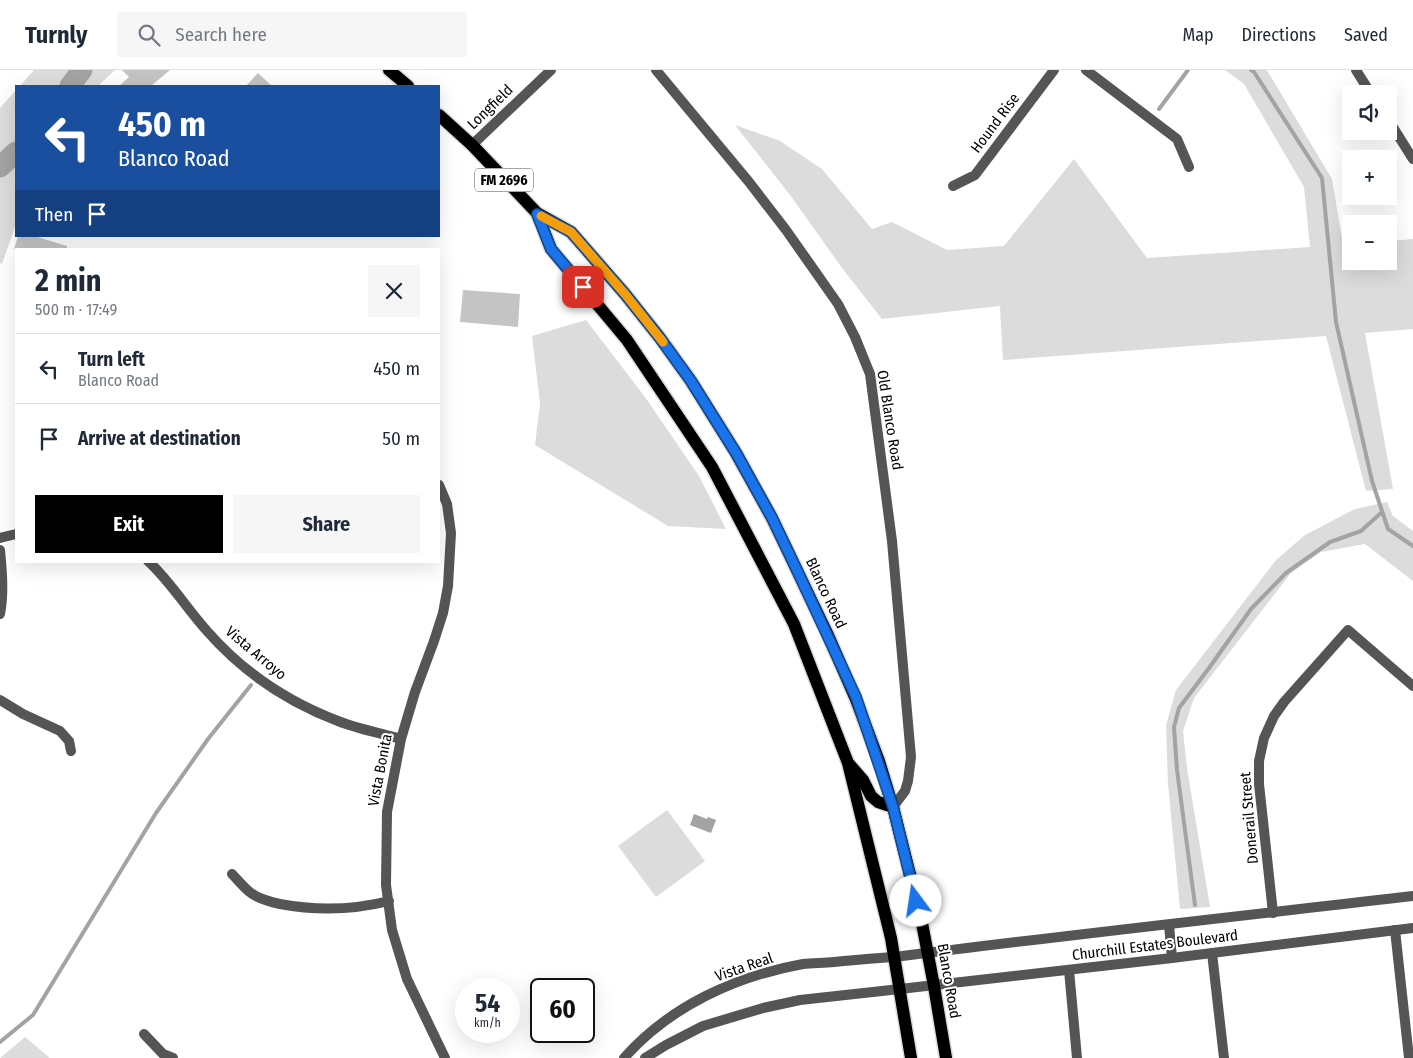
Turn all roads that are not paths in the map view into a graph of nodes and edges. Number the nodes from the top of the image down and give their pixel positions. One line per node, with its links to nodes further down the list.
1 (389, 70): 7 (main road)
2 (551, 70): 11 (street, Longfield)
3 (656, 70): 27 (street, Old Blanco Road)
4 (1054, 70): 14 (street, Hound Rise)
5 (1086, 70): 13 (street)
6 (1356, 70): 8 (street)
7 (407, 85)
8 (1365, 85)
9 (440, 115): 11 (main road, Blanco Road / FM 2696)
10 (1397, 134): 12 (street)
11 (472, 146): 15 (main road, Blanco Road / FM 2696)
12 (1413, 159)
13 (1189, 167)
14 (953, 186)
15 (537, 214): 26 (main road, Blanco Road / FM 2696); 27 (main road, Blanco Road / FM 2696)
16 (440, 487): 24 (street, Vista Bonita)
17 (15, 534): 18 (street)
18 (0, 538)
19 (0, 550): 21 (street)
20 (150, 563): 24 (street, Vista Arroyo)
21 (0, 614)
22 (1413, 686): 31 (street, Donerail Street)
23 (0, 700): 25 (street)
24 (400, 739): 30 (street, Vista Bonita)
25 (71, 751)
26 (848, 763): 27 (main road); 37 (main road, Blanco Road / FM 2696)
27 (893, 807): 35 (main road, Blanco Road / FM 2696)
28 (232, 874): 30 (street)
29 (1413, 896): 31 (street, Churchill Estates Boulevard)
30 (389, 901): 44 (street, Vista Bonita)
31 (1273, 913): 32 (street, Churchill Estates Boulevard)
32 (1169, 925): 35 (street, Churchill Estates Boulevard); 38 (street)
33 (1413, 928): 34 (street, Churchill Estates Boulevard)
34 (1395, 930): 36 (street, Churchill Estates Boulevard); 51 (street)
35 (928, 953): 37 (street, Churchill Estates Boulevard); 40 (main road, Blanco Road / FM 2696)
36 (1212, 953): 38 (street, Churchill Estates Boulevard); 50 (street)
37 (895, 957): 41 (main road, Blanco Road / FM 2696); 45 (street, Vista Real)
38 (1172, 958): 39 (street, Churchill Estates Boulevard)
39 (1069, 970): 40 (street, Churchill Estates Boulevard); 49 (street)
40 (934, 986): 41 (street, Churchill Estates Boulevard); 48 (main road, Blanco Road / FM 2696)
41 (900, 989): 46 (street); 47 (main road, Blanco Road / FM 2696)
42 (144, 1034): 43 (street)
43 (173, 1058)
44 (445, 1058)
45 (624, 1058)
46 (645, 1058)
47 (911, 1058)
48 (946, 1058)
49 (1077, 1058)
50 (1224, 1058)
51 (1409, 1058)

